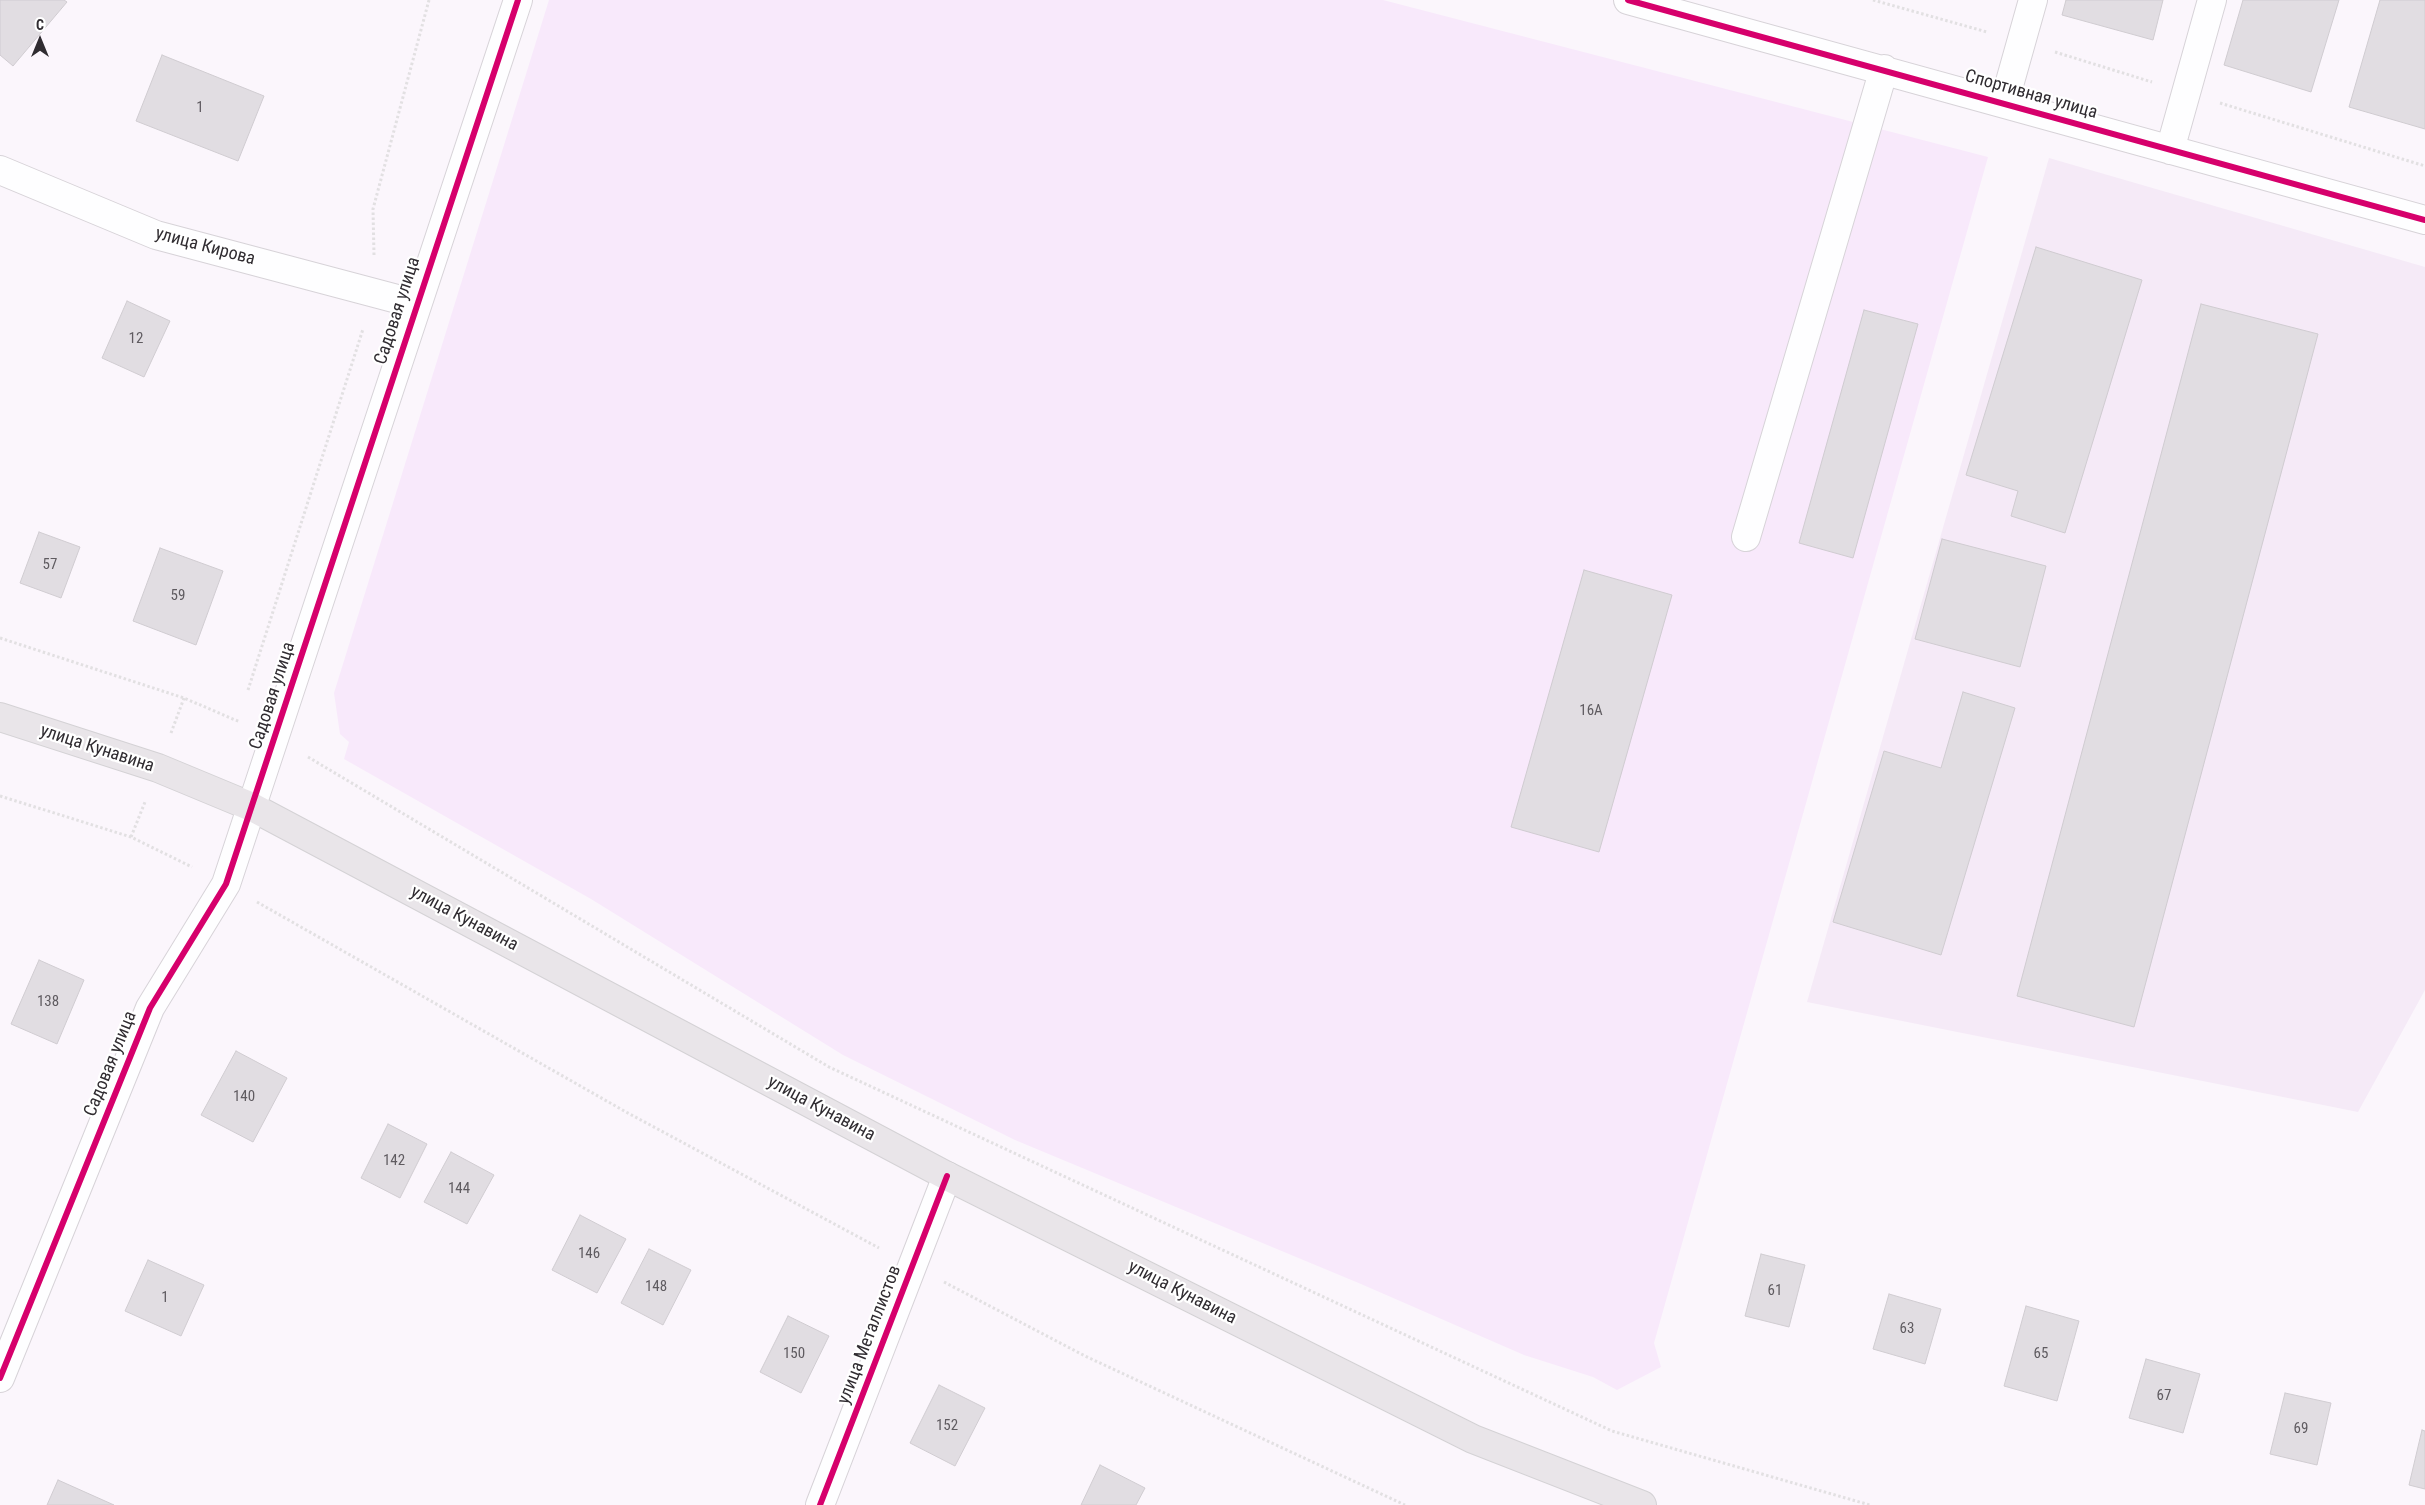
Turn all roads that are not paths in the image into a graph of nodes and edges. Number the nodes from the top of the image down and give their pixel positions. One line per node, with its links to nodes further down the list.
1 (518, 0): 10 (street, Садовая улица)
2 (1628, 0): 5 (street, Спортивная улица)
3 (2033, 0): 6 (street)
4 (2212, 0): 7 (street)
5 (1884, 69): 6 (street, Спортивная улица); 11 (street)
6 (2004, 103): 7 (street, Спортивная улица)
7 (2170, 150): 9 (street, Спортивная улица)
8 (0, 170): 10 (street, улица Кирова)
9 (2425, 220)
10 (416, 304): 13 (street, Садовая улица)
11 (1746, 537)
12 (0, 717): 13 (main road, улица Кунавина)
13 (252, 807): 14 (main road, улица Кунавина); 15 (street, Садовая улица)
14 (947, 1176): 16 (street, улица Металлистов); 17 (main road, улица Кунавина)
15 (0, 1378)
16 (820, 1505)
17 (1642, 1505)

